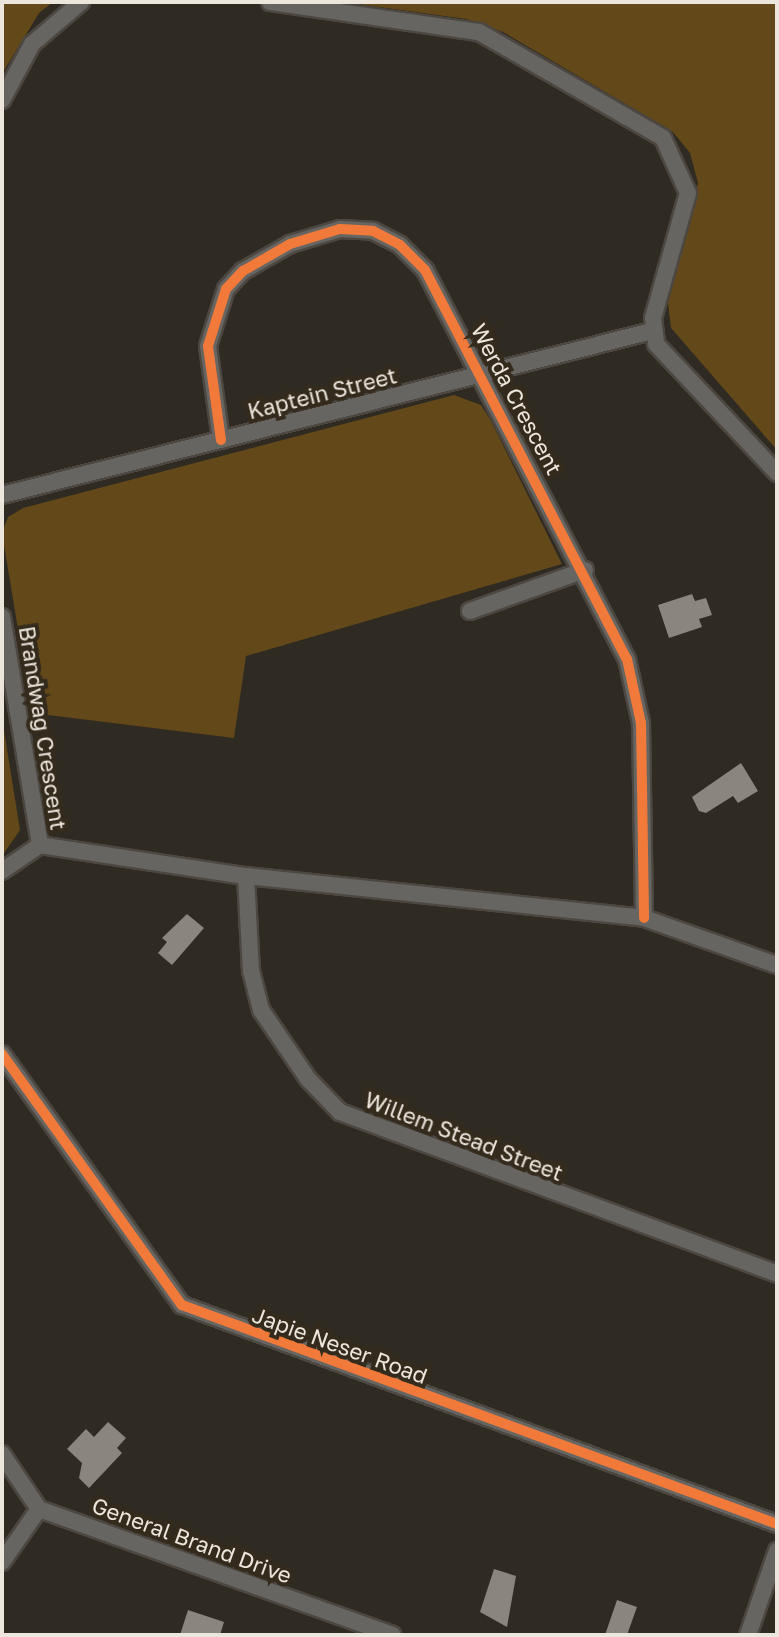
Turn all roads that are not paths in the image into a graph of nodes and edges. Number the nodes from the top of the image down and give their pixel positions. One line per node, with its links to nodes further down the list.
1 (81, 2): 3 (street)
2 (270, 2): 4 (street)
3 (2, 100)
4 (652, 331): 5 (street, Kaptein Street); 7 (street)
5 (481, 375): 6 (street, Kaptein Street); 6 (street, Werda Crescent); 9 (street, Werda Crescent)
6 (221, 440): 8 (street, Kaptein Street)
7 (777, 473)
8 (2, 495)
9 (585, 570): 10 (street); 15 (street, Werda Crescent)
10 (470, 611)
11 (2, 617): 12 (street, Brandwag Crescent)
12 (40, 845): 13 (street); 14 (street)
13 (2, 871)
14 (246, 876): 15 (street); 18 (street, Willem Stead Street)
15 (644, 918): 16 (street)
16 (777, 965)
17 (2, 1054): 21 (street, Japie Neser Road)
18 (777, 1274)
19 (2, 1454): 20 (street)
20 (39, 1509): 23 (street); 24 (street, General Brand Drive)
21 (777, 1524)
22 (777, 1551): 25 (street)
23 (2, 1562)
24 (392, 1635)
25 (748, 1635)

